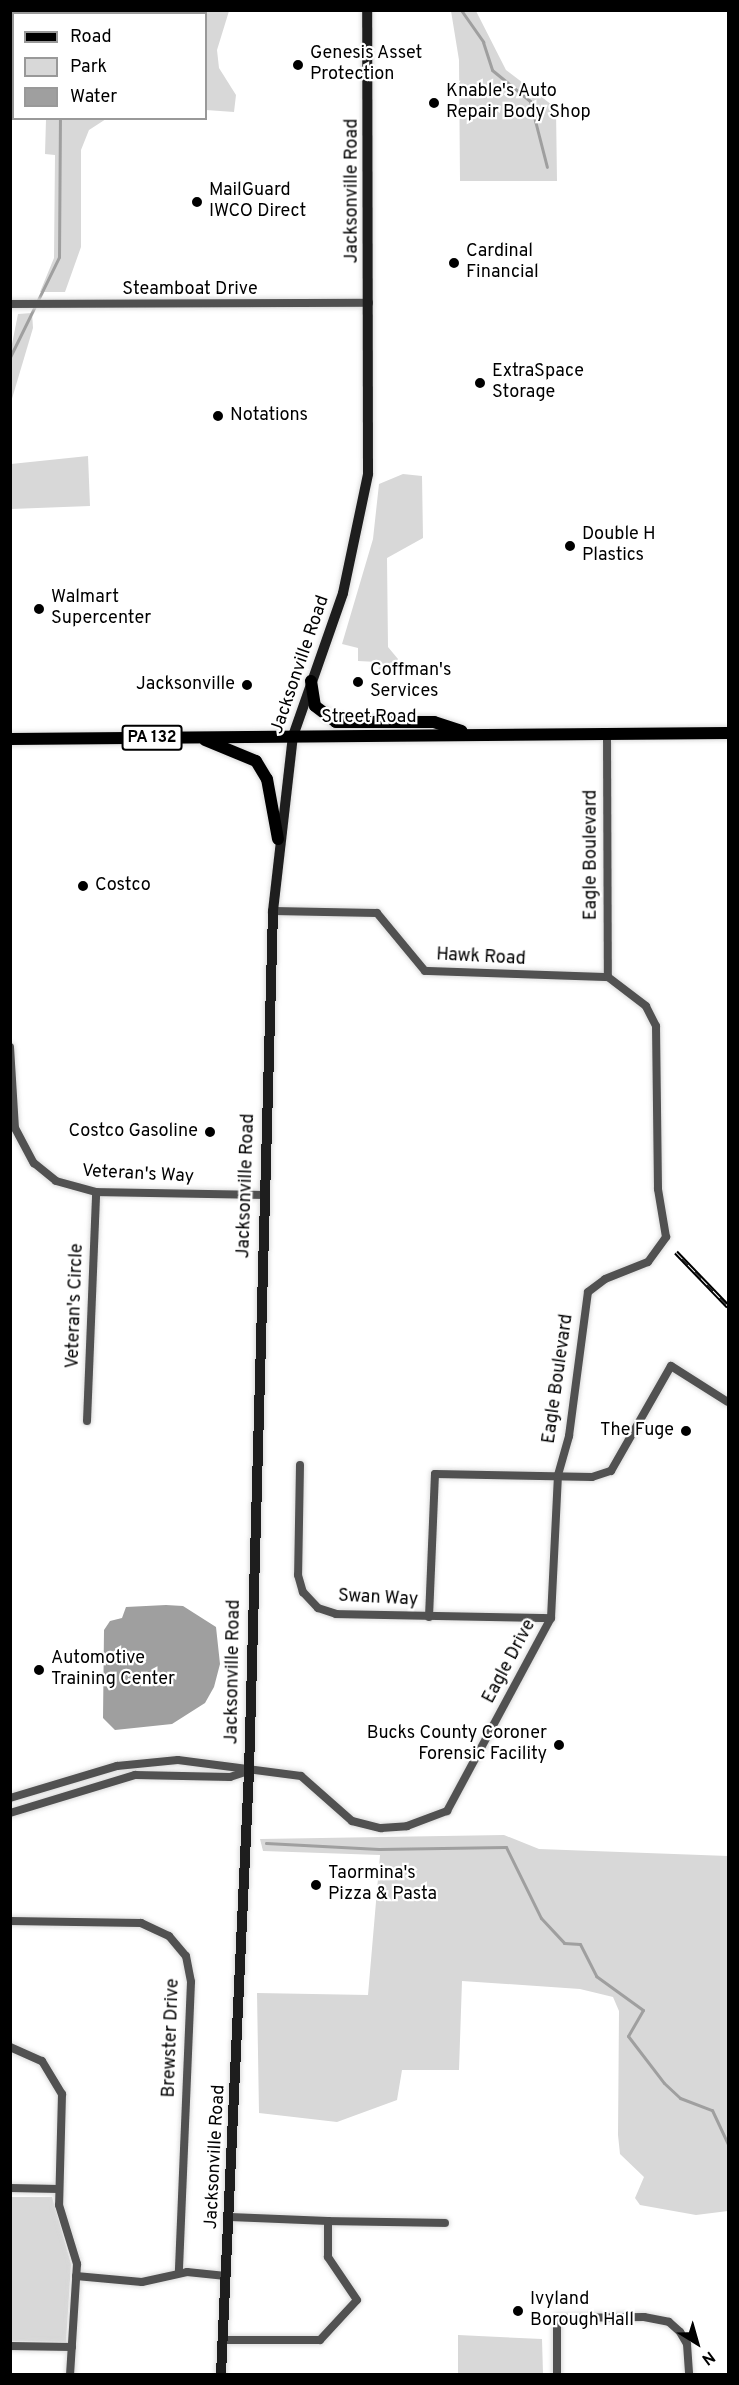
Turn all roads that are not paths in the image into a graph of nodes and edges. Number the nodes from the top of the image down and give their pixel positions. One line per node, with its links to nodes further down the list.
1 (368, 10): 2 (main road, Jacksonville Road)
2 (369, 303): 3 (street, Steamboat Drive); 4 (main road, Jacksonville Road)
3 (10, 304)
4 (311, 681): 7 (main road); 8 (main road, Jacksonville Road)
5 (607, 733): 6 (main road, Street Road / PA 132); 7 (main road, Street Road / PA 132); 13 (street, Eagle Boulevard)
6 (729, 733)
7 (472, 734): 8 (main road, Street Road / PA 132)
8 (292, 736): 9 (main road, Street Road / PA 132); 11 (main road, Jacksonville Road)
9 (195, 737): 10 (main road, Street Road / PA 132); 11 (main road)
10 (10, 739)
11 (278, 839): 12 (main road, Jacksonville Road)
12 (273, 911): 13 (street, Hawk Road); 16 (main road, Jacksonville Road)
13 (608, 977): 20 (street, Eagle Boulevard)
14 (10, 1047): 15 (street, Veteran's Way)
15 (96, 1192): 16 (street, Veteran's Way); 18 (street, Veteran's Circle)
16 (262, 1195): 23 (main road, Jacksonville Road)
17 (729, 1402): 20 (street)
18 (87, 1421)
19 (300, 1465): 21 (street, Swan Way)
20 (558, 1474): 21 (street); 22 (street, Eagle Boulevard)
21 (429, 1617): 22 (street, Swan Way)
22 (551, 1618): 23 (street, Eagle Drive)
23 (249, 1771): 24 (street); 25 (street); 30 (main road, Jacksonville Road)
24 (10, 1798)
25 (10, 1813)
26 (10, 1921): 33 (street, Brewster Drive)
27 (10, 2047): 29 (street)
28 (10, 2188): 29 (street)
29 (59, 2189): 34 (street)
30 (230, 2217): 31 (street); 35 (main road, Jacksonville Road)
31 (328, 2221): 32 (street); 36 (street)
32 (445, 2223)
33 (179, 2273): 34 (street); 35 (street)
34 (76, 2276): 38 (street)
35 (226, 2276): 36 (main road, Jacksonville Road)
36 (224, 2340): 40 (main road, Jacksonville Road)
37 (10, 2346): 38 (street)
38 (72, 2347): 39 (street)
39 (70, 2374)
40 (221, 2374)
41 (557, 2374): 42 (street)
42 (689, 2374)

